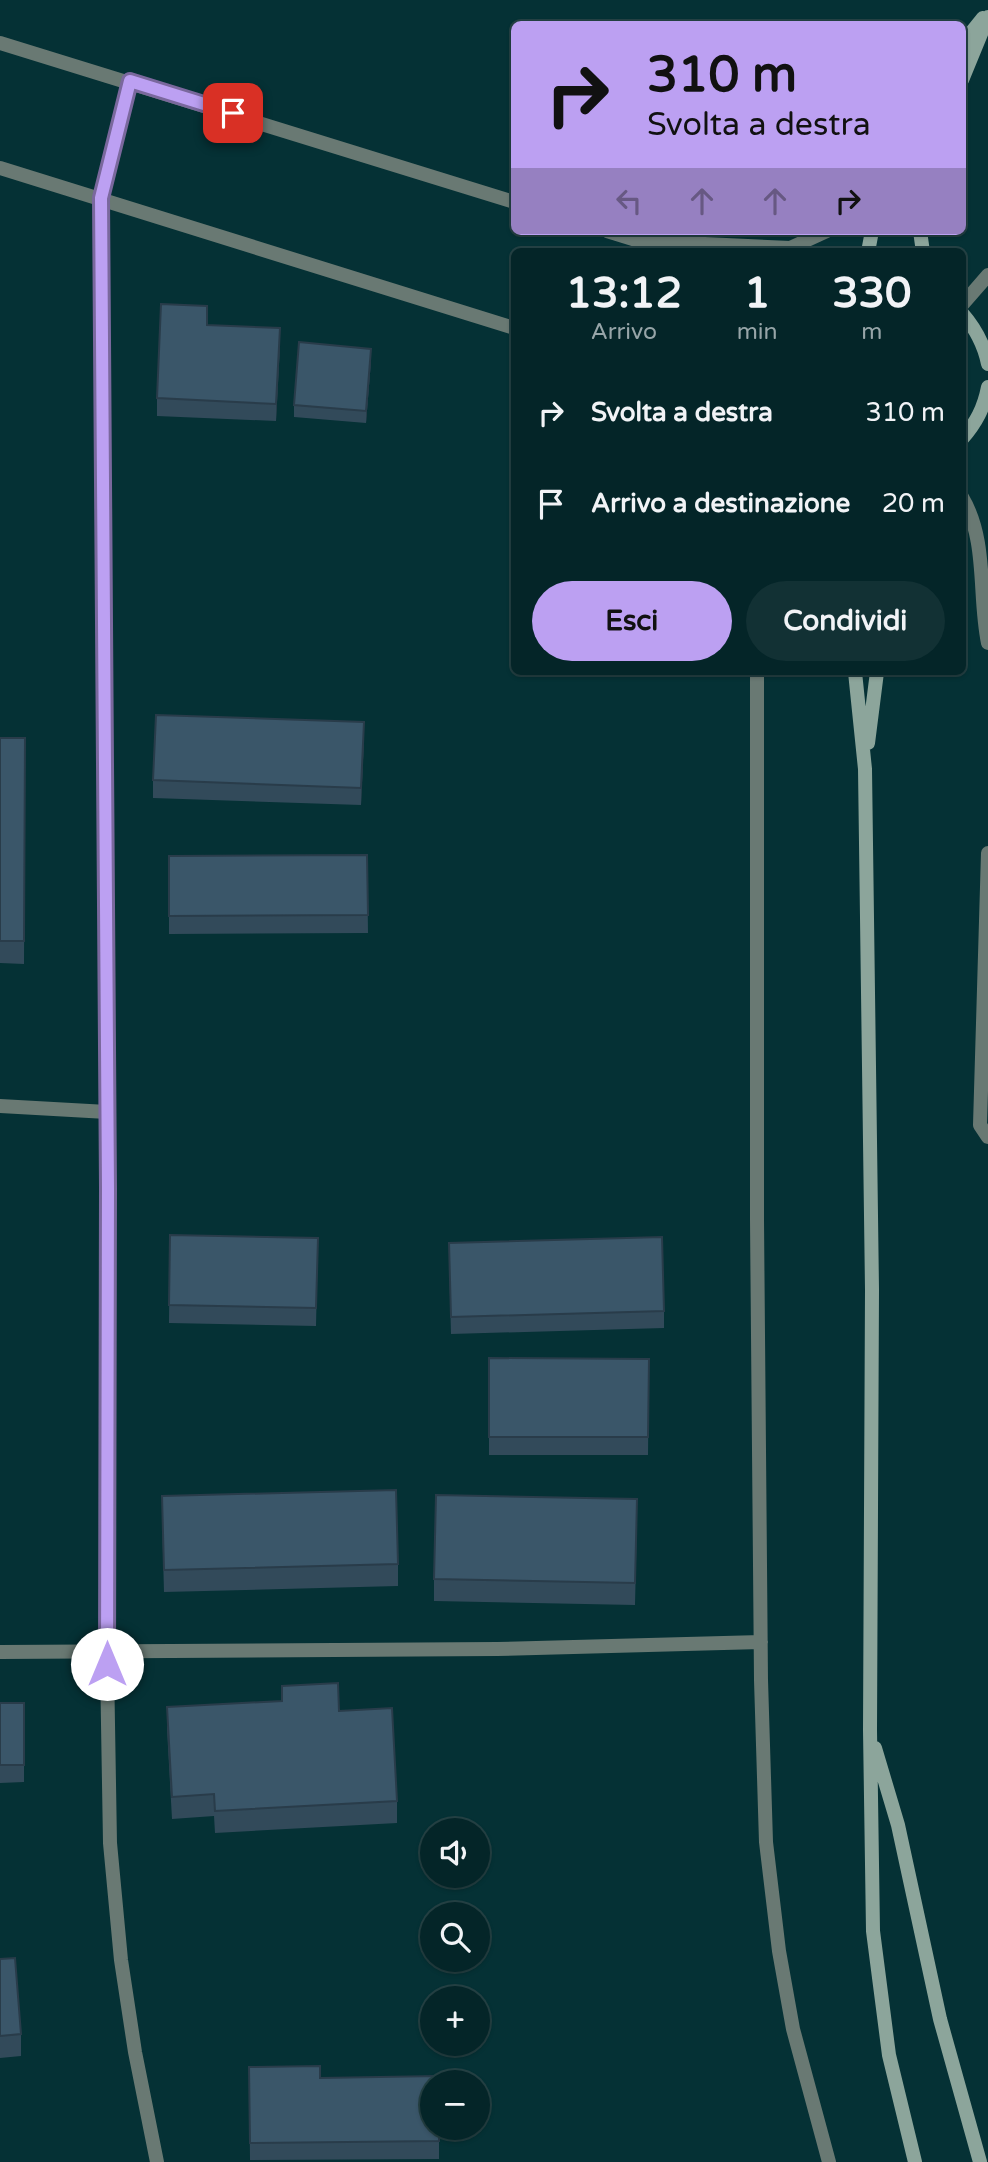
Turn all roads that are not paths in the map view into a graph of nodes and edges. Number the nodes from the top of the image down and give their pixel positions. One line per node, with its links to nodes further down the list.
1 (988, 11): 3 (main road)
2 (988, 17): 5 (main road)
3 (966, 39)
4 (0, 43): 6 (street)
5 (966, 70)
6 (130, 81): 8 (street); 9 (street)
7 (0, 168): 8 (street)
8 (101, 198): 20 (street); 34 (street)
9 (511, 201)
10 (620, 235): 12 (street)
11 (818, 235): 15 (street)
12 (640, 241): 13 (street); 14 (street); 16 (street)
13 (651, 248)
14 (666, 248)
15 (790, 248)
16 (790, 248)
17 (988, 275): 18 (street)
18 (966, 300)
19 (966, 317): 21 (main road)
20 (511, 327)
21 (986, 346): 22 (main road)
22 (988, 364)
23 (988, 387): 24 (main road)
24 (983, 417): 25 (main road)
25 (966, 435)
26 (966, 503): 27 (street)
27 (988, 643)
28 (757, 675): 36 (street)
29 (855, 675): 31 (main road)
30 (877, 675): 31 (main road)
31 (865, 769): 39 (main road)
32 (988, 853): 35 (street)
33 (0, 1106): 34 (street)
34 (107, 1112): 37 (street)
35 (988, 1137)
36 (761, 1642): 37 (street); 41 (street)
37 (107, 1650): 38 (street); 40 (street)
38 (0, 1652)
39 (870, 1730): 42 (main road); 43 (main road)
40 (157, 2162)
41 (829, 2162)
42 (915, 2162)
43 (980, 2162)

